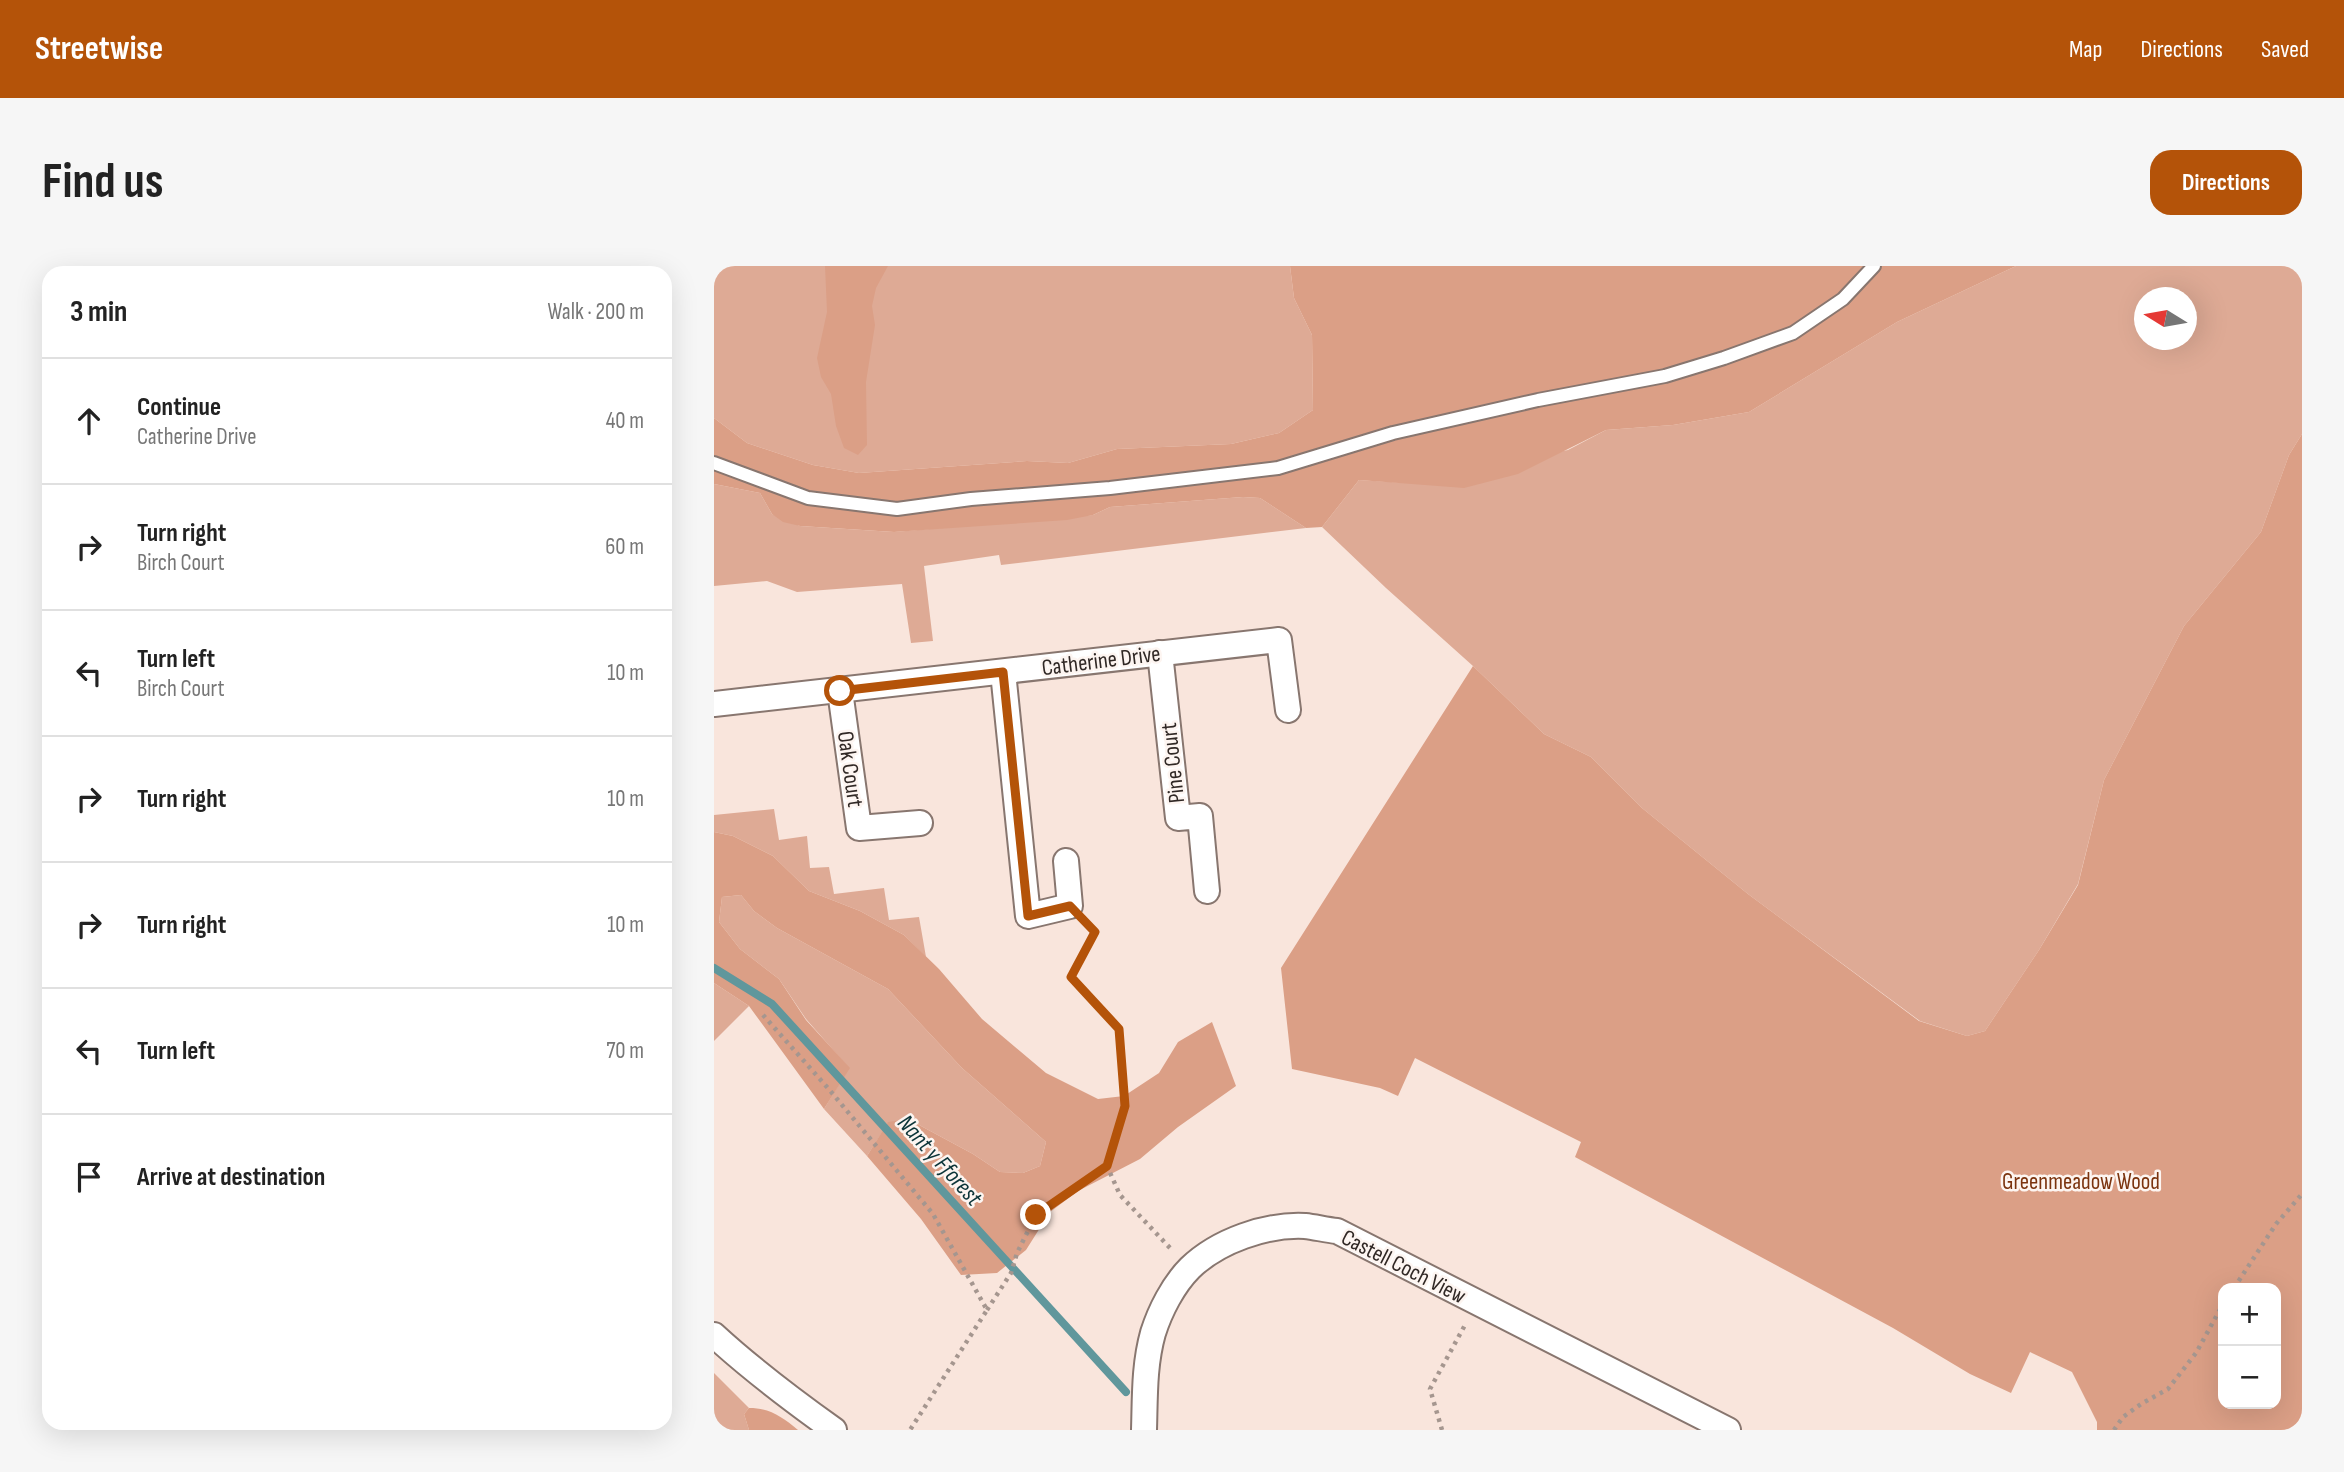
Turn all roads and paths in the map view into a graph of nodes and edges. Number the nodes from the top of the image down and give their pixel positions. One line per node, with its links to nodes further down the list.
1 (1874, 266): 2 (lane)
2 (714, 463)
3 (1160, 653): 4 (street, Catherine Drive); 7 (street, Catherine Drive); 10 (street, Pine Court)
4 (1003, 672): 5 (street, Catherine Drive); 11 (street)
5 (840, 691): 6 (street, Catherine Drive); 8 (street, Oak Court)
6 (714, 704)
7 (1288, 710)
8 (920, 823)
9 (1066, 861): 11 (street)
10 (1207, 891)
11 (1070, 906): 13 (path)
12 (763, 1015): 18 (path)
13 (1107, 1166): 15 (path); 18 (path)
14 (2302, 1194): 16 (path)
15 (1189, 1269): 17 (street, Castell Coch View); 23 (street, Castell Coch View)
16 (2237, 1283)
17 (1477, 1302): 24 (path); 25 (street, Castell Coch View)
18 (987, 1310): 22 (path)
19 (2218, 1313): 26 (path)
20 (714, 1335): 21 (street)
21 (834, 1430)
22 (910, 1430)
23 (1144, 1430)
24 (1442, 1430)
25 (1728, 1430)
26 (2114, 1430)

